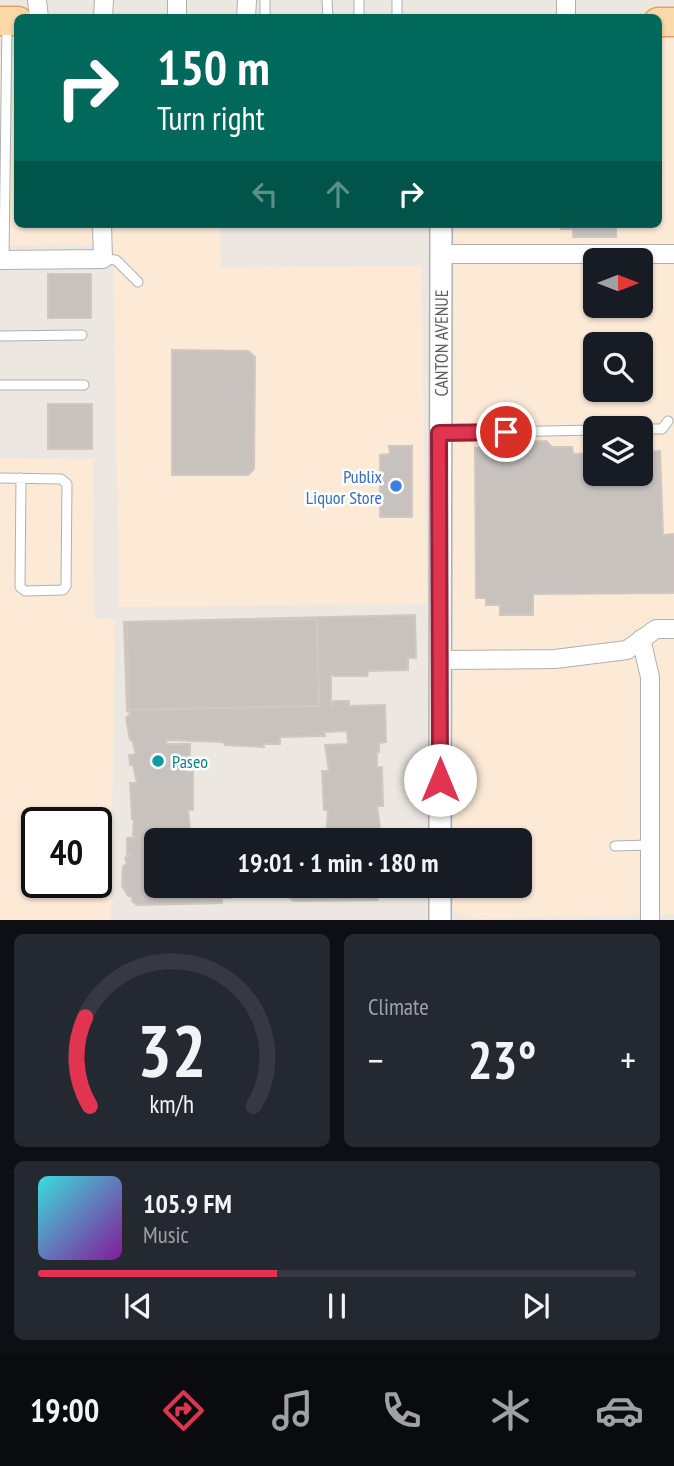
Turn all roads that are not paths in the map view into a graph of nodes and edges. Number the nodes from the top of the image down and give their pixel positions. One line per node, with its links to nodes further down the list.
1 (8, 21): 2 (lane)
2 (3, 136): 8 (lane)
3 (102, 228): 7 (street)
4 (441, 228): 5 (street, CANTON AVENUE)
5 (440, 254): 6 (street); 17 (street, CANTON AVENUE)
6 (674, 254)
7 (103, 259): 8 (street); 9 (lane)
8 (2, 260)
9 (138, 282)
10 (82, 335): 11 (lane)
11 (0, 337)
12 (0, 385): 13 (lane)
13 (84, 385)
14 (668, 421): 15 (lane)
15 (653, 429)
16 (583, 430): 17 (lane)
17 (439, 433): 22 (street, CANTON AVENUE)
18 (0, 478): 19 (lane)
19 (21, 478): 19 (lane)
20 (674, 629): 21 (street)
21 (641, 639): 22 (street); 24 (street)
22 (440, 660): 23 (street, CANTON AVENUE)
23 (440, 828)
24 (649, 845): 25 (lane); 28 (street)
25 (615, 846)
26 (440, 898): 27 (street)
27 (440, 920)
28 (650, 920)

